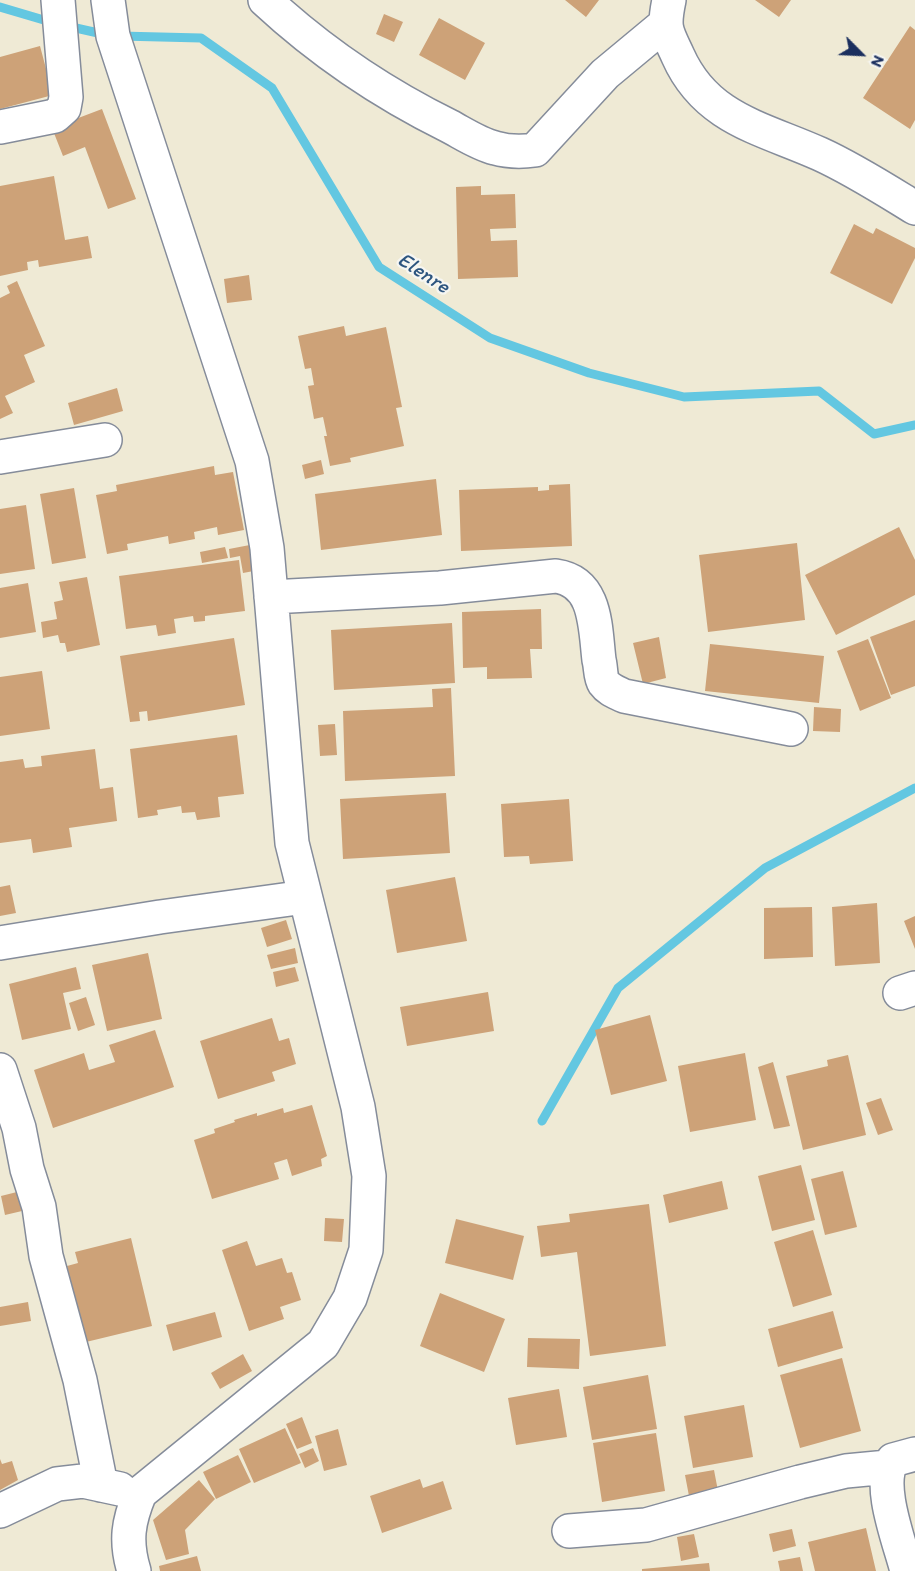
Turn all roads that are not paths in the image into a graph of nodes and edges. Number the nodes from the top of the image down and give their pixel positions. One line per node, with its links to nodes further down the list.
1 (57, 0): 5 (street)
2 (108, 0): 9 (street)
3 (265, 0): 4 (street)
4 (667, 13): 6 (street)
5 (0, 127)
6 (915, 208)
7 (105, 440): 8 (street)
8 (0, 457)
9 (271, 597): 10 (street); 11 (street)
10 (791, 729)
11 (306, 897): 12 (street); 16 (street)
12 (0, 944)
13 (0, 1070): 15 (street)
14 (902, 1460): 18 (street); 20 (street)
15 (101, 1485): 16 (street); 17 (street)
16 (140, 1493): 19 (street)
17 (0, 1511)
18 (569, 1531)
19 (134, 1571)
20 (907, 1571)

